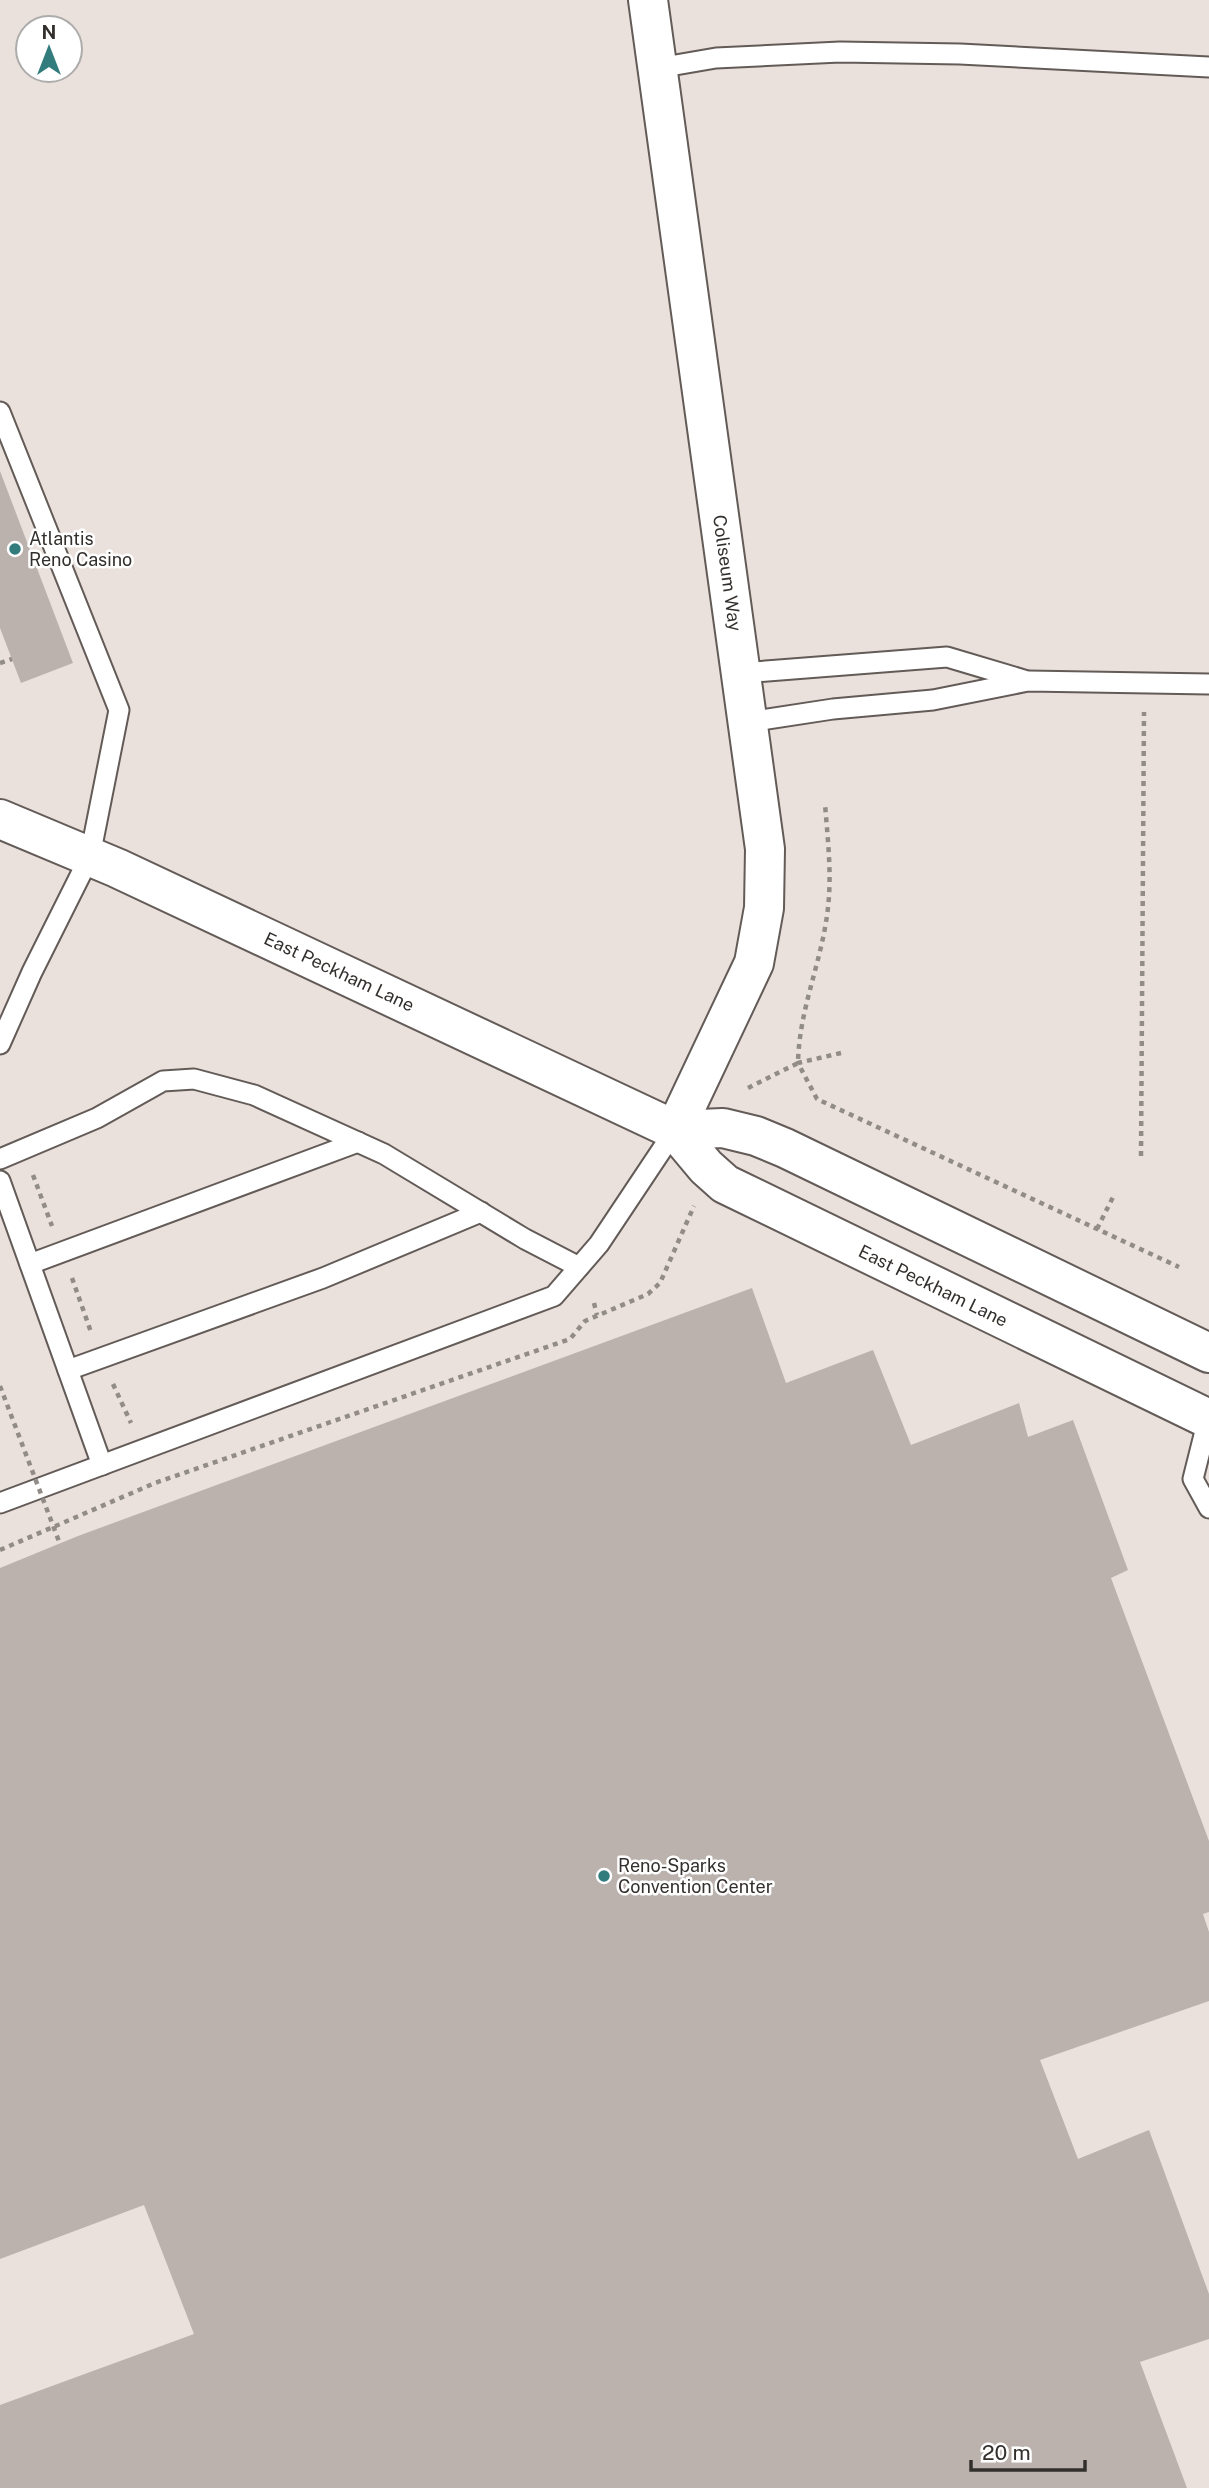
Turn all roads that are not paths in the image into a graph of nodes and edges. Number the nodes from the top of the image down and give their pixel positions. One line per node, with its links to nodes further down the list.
1 (648, 0): 3 (street, Coliseum Way)
2 (1209, 67): 3 (lane)
3 (658, 68): 5 (street, Coliseum Way)
4 (0, 412): 10 (lane)
5 (741, 673): 6 (lane); 8 (street, Coliseum Way)
6 (1028, 681): 7 (lane); 8 (lane)
7 (1209, 684)
8 (747, 722): 12 (street, Coliseum Way)
9 (0, 819): 10 (street, East Peckham Lane)
10 (90, 856): 11 (lane); 12 (street, East Peckham Lane)
11 (0, 1044)
12 (675, 1130): 18 (lane); 19 (street, East Peckham Lane); 21 (street, East Peckham Lane)
13 (358, 1142): 14 (lane); 16 (lane); 17 (lane)
14 (0, 1159)
15 (0, 1181): 17 (lane)
16 (481, 1212): 18 (lane); 20 (lane)
17 (30, 1264): 20 (lane)
18 (579, 1267): 22 (lane)
19 (1209, 1353)
20 (68, 1370): 22 (lane)
21 (1209, 1419): 24 (lane)
22 (102, 1465): 23 (lane)
23 (0, 1503)
24 (1209, 1508)

